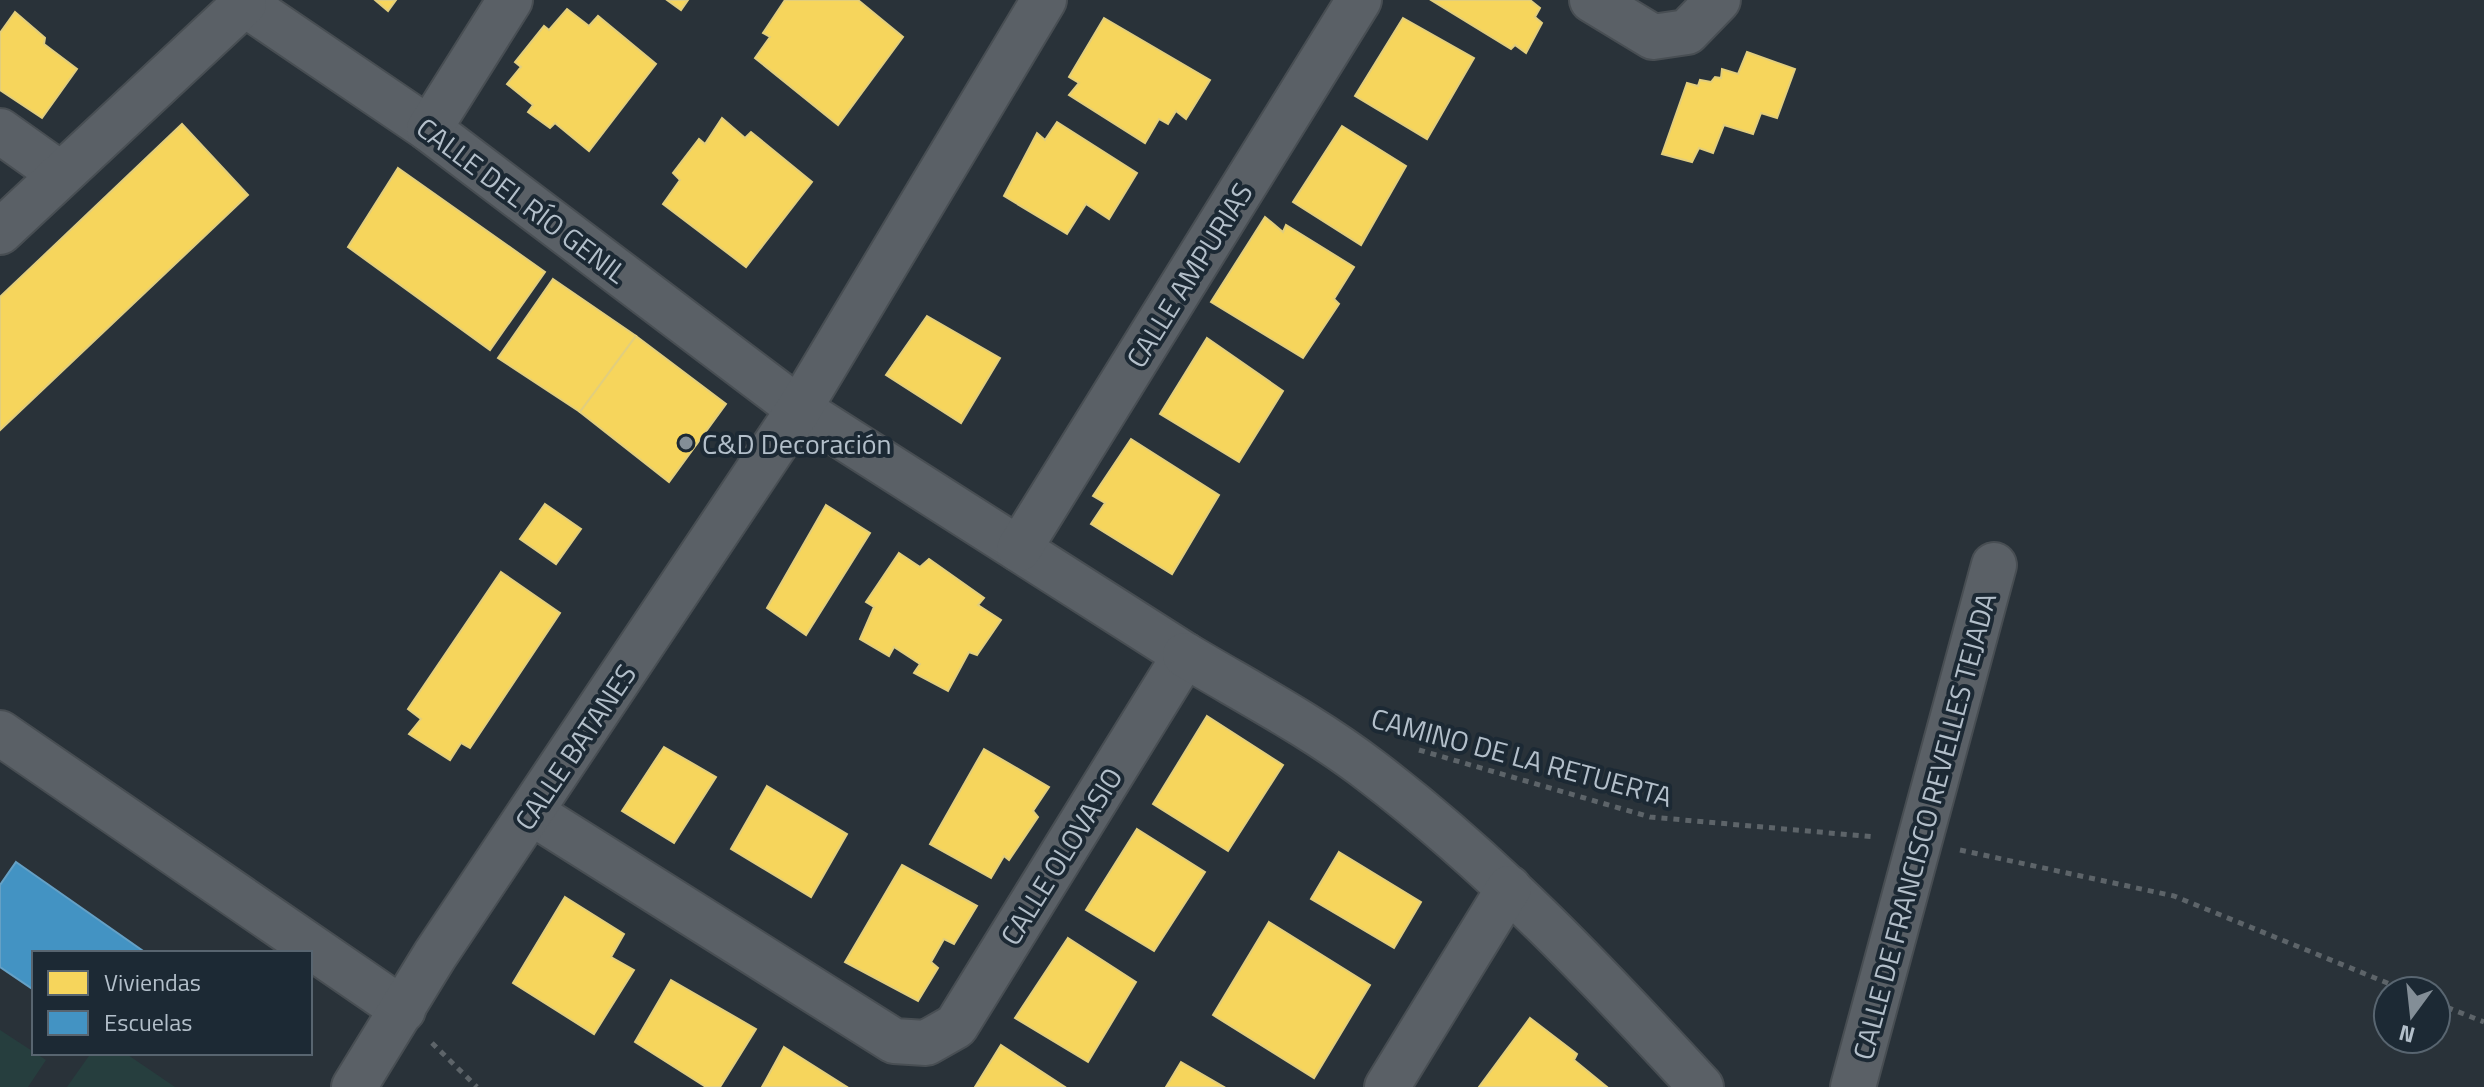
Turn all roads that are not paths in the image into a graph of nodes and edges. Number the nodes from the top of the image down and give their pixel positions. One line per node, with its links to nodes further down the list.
1 (510, 0): 7 (street)
2 (1044, 0): 11 (street, CALLE BATANES)
3 (1359, 0): 12 (street, CALLE AMPURIAS)
4 (1592, 0): 5 (street)
5 (1718, 0)
6 (241, 2): 7 (street, CALLE DEL RÍO GENIL); 9 (street)
7 (429, 129): 11 (street, CALLE DEL RÍO GENIL)
8 (0, 131): 9 (street)
9 (59, 173): 10 (street)
10 (0, 232)
11 (799, 409): 12 (street); 16 (street, CALLE BATANES)
12 (1019, 549): 14 (street)
13 (1994, 565): 22 (street, CALLE DE FRANCISCO REVELLES TEJADA)
14 (1185, 655): 16 (street, CALLE OLOVASIO); 17 (street)
15 (0, 733): 18 (street)
16 (532, 813): 18 (street, CALLE BATANES)
17 (1509, 888): 20 (street); 21 (street)
18 (403, 1010): 19 (street, CALLE BATANES)
19 (354, 1087)
20 (1387, 1087)
21 (1701, 1087)
22 (1853, 1087)

